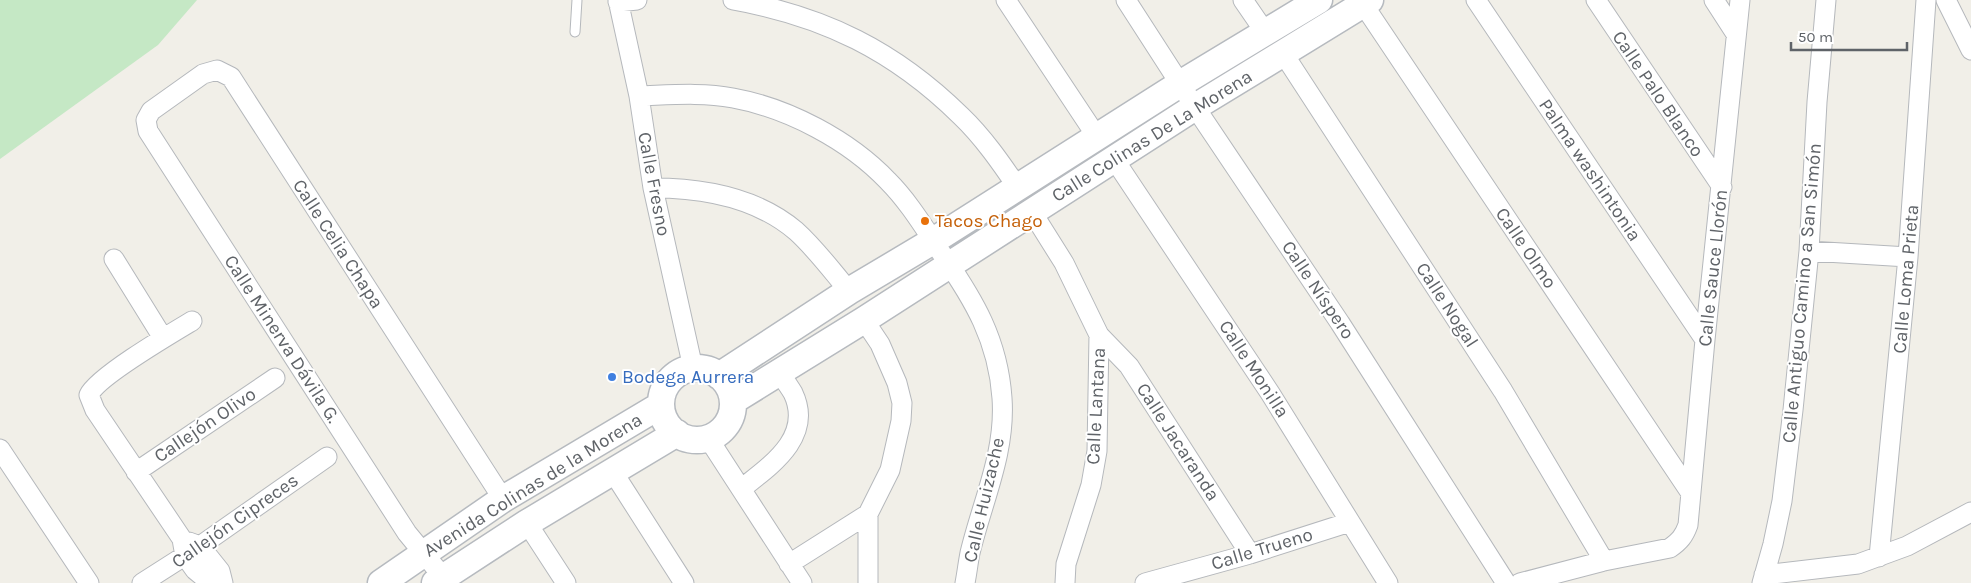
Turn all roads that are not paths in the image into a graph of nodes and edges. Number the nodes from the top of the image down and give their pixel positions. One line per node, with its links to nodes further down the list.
1 (577, 0): 17 (lane)
2 (637, 0): 14 (street)
3 (733, 0): 30 (street)
4 (1126, 0): 22 (street, Calle Níspero)
5 (1243, 0): 18 (street)
6 (1319, 0): 18 (street, Calle Colinas De La Morena)
7 (1476, 0): 42 (street, Palma washintonia)
8 (1596, 0): 28 (street, Calle Palo Blanco)
9 (1714, 0): 19 (street)
10 (1740, 0): 19 (street, Calle Sauce Llorón)
11 (1826, 0): 33 (street, Calle Antiguo Camino a San Simón)
12 (1926, 0): 34 (street, Calle Loma Prieta)
13 (1946, 0): 20 (street)
14 (618, 1): 23 (street, Calle Fresno)
15 (1004, 2): 26 (street)
16 (1367, 2): 21 (street, Calle Colinas De La Morena); 56 (street, Calle Olmo)
17 (575, 32)
18 (1265, 32): 22 (street, Calle Colinas De La Morena)
19 (1736, 34): 28 (street, Calle Sauce Llorón)
20 (1971, 50)
21 (1283, 53): 24 (street, Calle Colinas De La Morena); 66 (street, Calle Nogal)
22 (1180, 84): 24 (street, Calle Níspero); 26 (street, Calle Colinas De La Morena)
23 (639, 96): 29 (street, Calle Fresno); 32 (street, Calle Huizache)
24 (1195, 107): 27 (street, Calle Colinas De La Morena); 83 (street, Calle Níspero)
25 (146, 120): 57 (street, Calle Celia Chapa); 63 (street, Calle Minerva Dávila G.)
26 (1097, 137): 30 (street, Calle Colinas De La Morena)
27 (1114, 159): 31 (street, Calle Colinas De La Morena); 60 (street, Calle Monilla)
28 (1722, 187): 42 (street, Calle Sauce Llorón)
29 (653, 188): 37 (street); 43 (street, Calle Fresno)
30 (1018, 188): 32 (street, Calle Colinas De La Morena)
31 (1032, 212): 36 (street, Calle Colinas De La Morena); 40 (street, Calle Lantana)
32 (933, 241): 36 (street, Calle Huizache); 37 (street, Calle Colinas De La Morena)
33 (1809, 251): 34 (street); 68 (street, Calle Antiguo Camino a San Simón)
34 (1908, 257): 65 (street, Calle Loma Prieta)
35 (114, 259): 41 (street)
36 (949, 264): 38 (street, Calle Colinas De La Morena); 79 (street, Calle Huizache)
37 (849, 291): 45 (street, Calle Colinas De La Morena)
38 (864, 320): 44 (street, Calle Colinas De La Morena); 59 (street)
39 (192, 321): 41 (street)
40 (1099, 335): 64 (street, Calle Jacaranda); 80 (street, Calle Lantana)
41 (163, 338): 53 (street)
42 (1705, 340): 56 (street, Calle Sauce Llorón)
43 (693, 368): 45 (street); 48 (street)
44 (778, 371): 47 (street, Calle Colinas De La Morena); 55 (street)
45 (719, 376): 47 (street)
46 (275, 378): 53 (street, Callejón Olivo)
47 (733, 401): 50 (street)
48 (661, 405): 49 (street); 57 (street, Avenida Colinas de la Morena)
49 (677, 433): 50 (street); 54 (street, Avenida Colinas de la Morena)
50 (708, 438): 55 (street)
51 (0, 449): 70 (street)
52 (327, 457): 62 (street, Callejón Cipreces)
53 (136, 472): 62 (street)
54 (613, 472): 61 (street, Avenida Colinas de la Morena); 76 (street)
55 (741, 489): 67 (street)
56 (1690, 492): 66 (street, Calle Sauce Llorón)
57 (503, 499): 63 (street, Avenida Colinas de la Morena)
58 (1971, 512): 65 (street)
59 (868, 514): 67 (street); 78 (street)
60 (1350, 522): 64 (street, Calle Trueno); 82 (street, Calle Monilla)
61 (527, 523): 69 (street, Avenida Colinas de la Morena); 75 (street)
62 (189, 547): 71 (street, Callejón Cipreces); 72 (street); 73 (street)
63 (424, 553): 69 (street, Calle Minerva Dávila G.); 74 (street, Avenida Colinas de la Morena)
64 (1250, 554): 81 (street, Calle Trueno)
65 (1879, 557): 68 (street)
66 (1604, 561): 84 (street)
67 (789, 564): 77 (street)
68 (1763, 579)
69 (442, 581)
70 (89, 583)
71 (142, 583)
72 (211, 583)
73 (223, 583)
74 (380, 583)
75 (566, 583)
76 (684, 583)
77 (802, 583)
78 (868, 583)
79 (965, 583)
80 (1065, 583)
81 (1145, 583)
82 (1388, 583)
83 (1506, 583)
84 (1520, 583)

